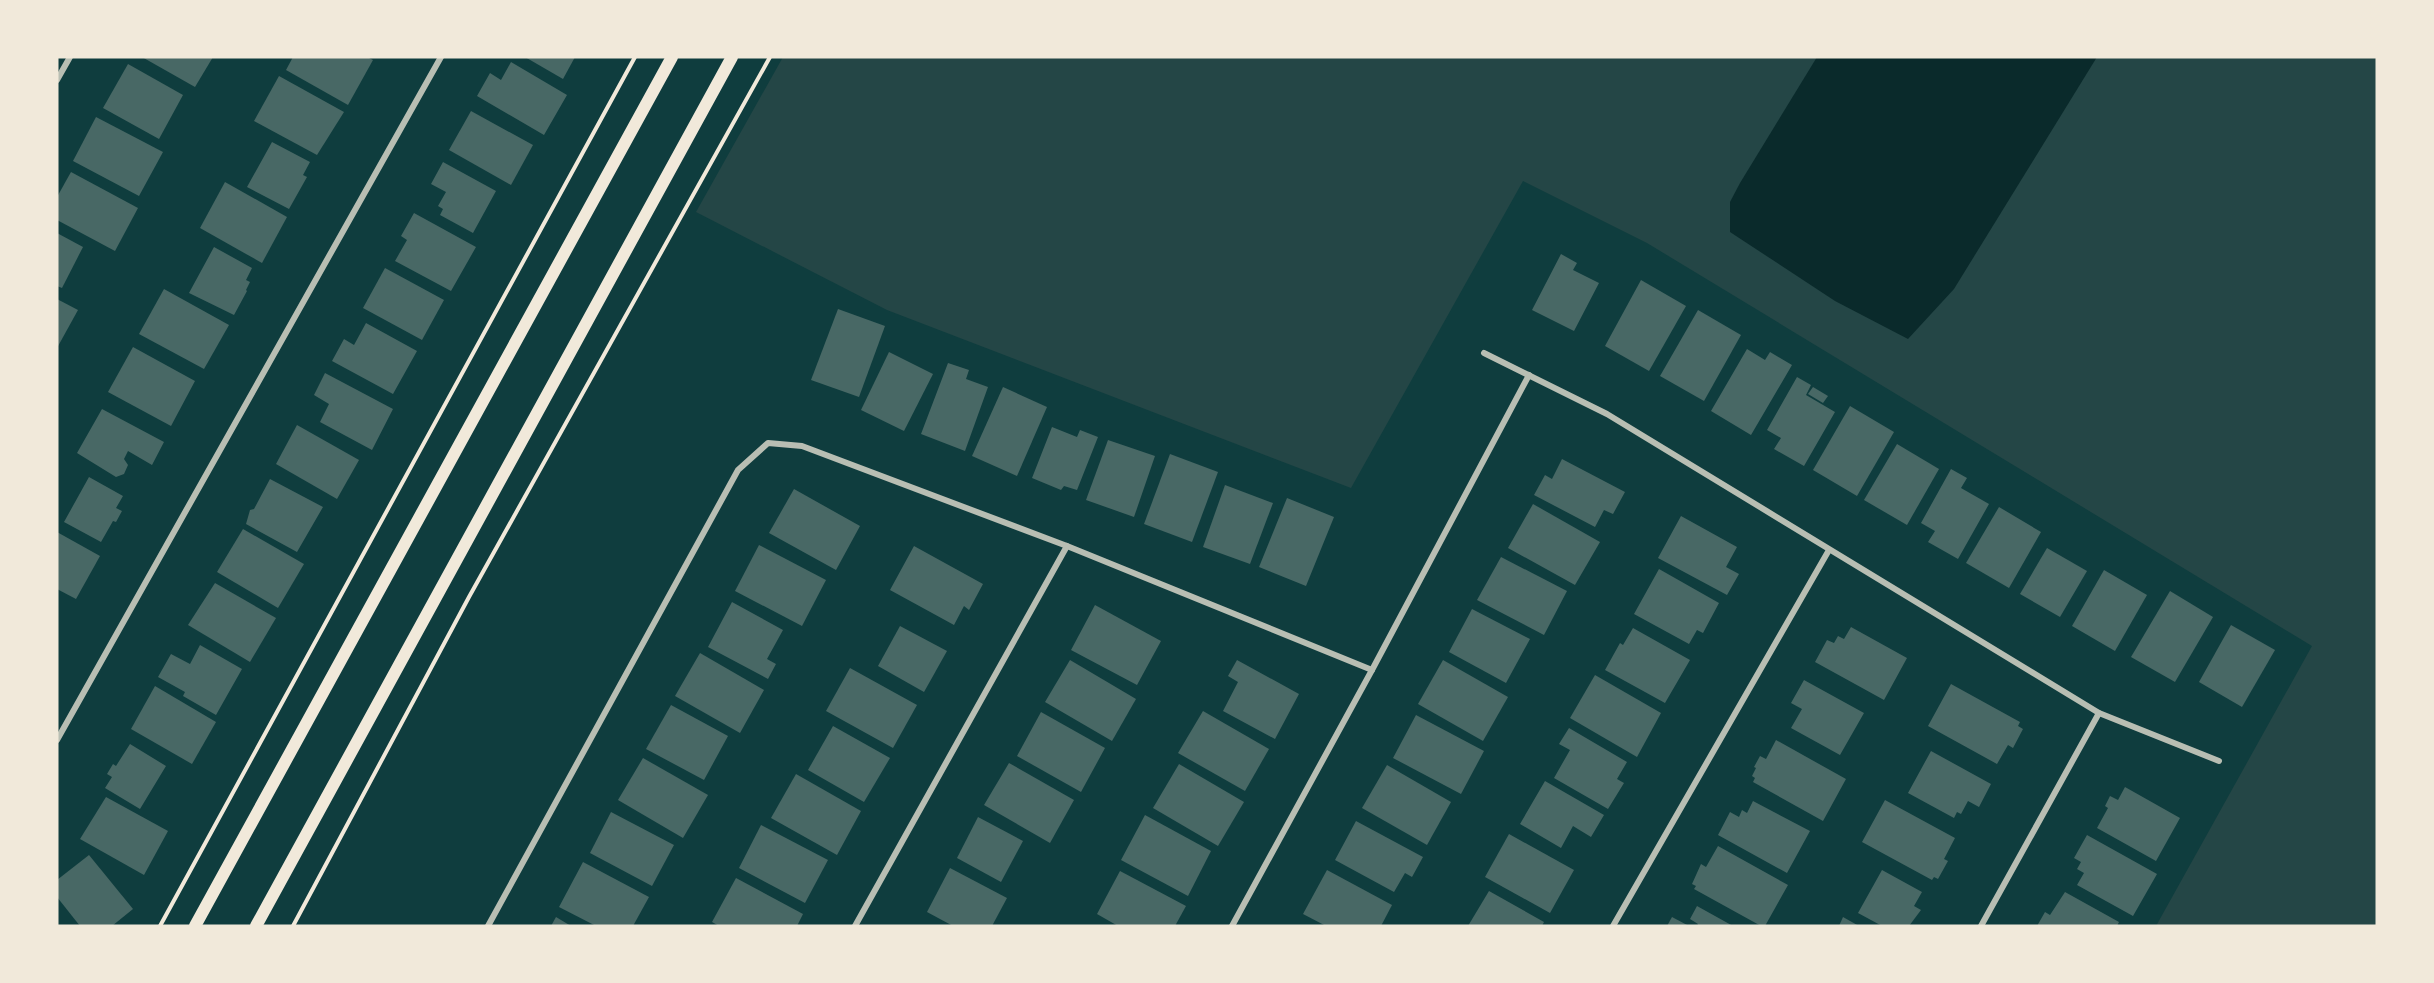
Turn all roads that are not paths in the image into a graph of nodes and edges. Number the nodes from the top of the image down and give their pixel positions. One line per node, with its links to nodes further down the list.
1 (70, 57): 5 (street)
2 (441, 57): 13 (street)
3 (672, 57): 15 (main road)
4 (730, 58): 16 (main road)
5 (60, 68): 6 (street)
6 (57, 80)
7 (1484, 353): 8 (street)
8 (1529, 375): 10 (street); 11 (street)
9 (1067, 546): 11 (street); 17 (street); 18 (street)
10 (1829, 550): 12 (street); 20 (street)
11 (1372, 670): 19 (street)
12 (2098, 713): 14 (street); 21 (street)
13 (57, 740)
14 (2219, 761)
15 (195, 926)
16 (256, 926)
17 (488, 926)
18 (855, 926)
19 (1232, 926)
20 (1613, 926)
21 (1981, 926)

